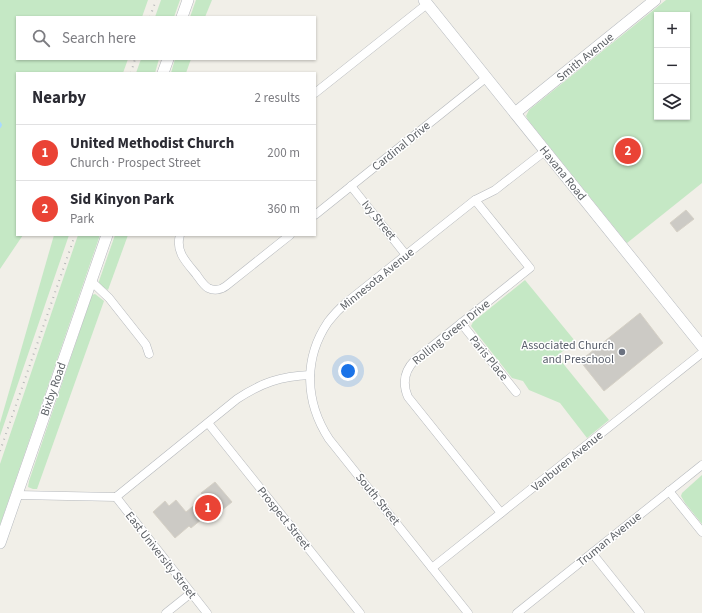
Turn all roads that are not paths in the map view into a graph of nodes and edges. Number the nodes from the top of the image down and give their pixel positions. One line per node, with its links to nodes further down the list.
1 (188, 0): 4 (street)
2 (655, 0): 9 (street, Smith Avenue)
3 (425, 2): 7 (street, Havana Road); 8 (street)
4 (182, 16)
5 (168, 60): 6 (street)
6 (163, 72)
7 (487, 77): 9 (street, Havana Road); 11 (street, Cardinal Drive)
8 (316, 92)
9 (515, 113): 10 (street, Havana Road)
10 (545, 151): 12 (street, Minnesota Avenue); 20 (street, Havana Road)
11 (351, 186): 13 (street, Cardinal Drive); 17 (street, Ivy Street)
12 (475, 200): 17 (street, Minnesota Avenue); 19 (street, Rolling Green Drive)
13 (316, 214)
14 (107, 236): 18 (street, Bixby Road)
15 (180, 236): 16 (street)
16 (289, 236)
17 (406, 255): 23 (street, Minnesota Avenue)
18 (91, 281): 22 (street); 28 (street, Bixby Road)
19 (461, 323): 24 (street, Paris Place); 30 (street, Rolling Green Drive)
20 (702, 346)
21 (702, 353): 30 (street, Vanburen Avenue)
22 (149, 354)
23 (310, 375): 25 (street); 34 (street, South Street)
24 (516, 392)
25 (208, 423): 29 (street); 38 (street, Prospect Street)
26 (702, 465): 27 (street, Truman Avenue)
27 (669, 491): 31 (street); 33 (street, Truman Avenue)
28 (17, 495): 29 (street); 32 (street, Bixby Road)
29 (116, 497): 35 (street, East University Street)
30 (501, 513): 34 (street, Vanburen Avenue)
31 (702, 532)
32 (0, 543)
33 (592, 553): 40 (street, Truman Avenue); 41 (street)
34 (432, 568): 39 (street, South Street)
35 (191, 593): 36 (street); 37 (street, East University Street)
36 (166, 613)
37 (207, 613)
38 (360, 613)
39 (468, 613)
40 (517, 613)
41 (640, 613)

